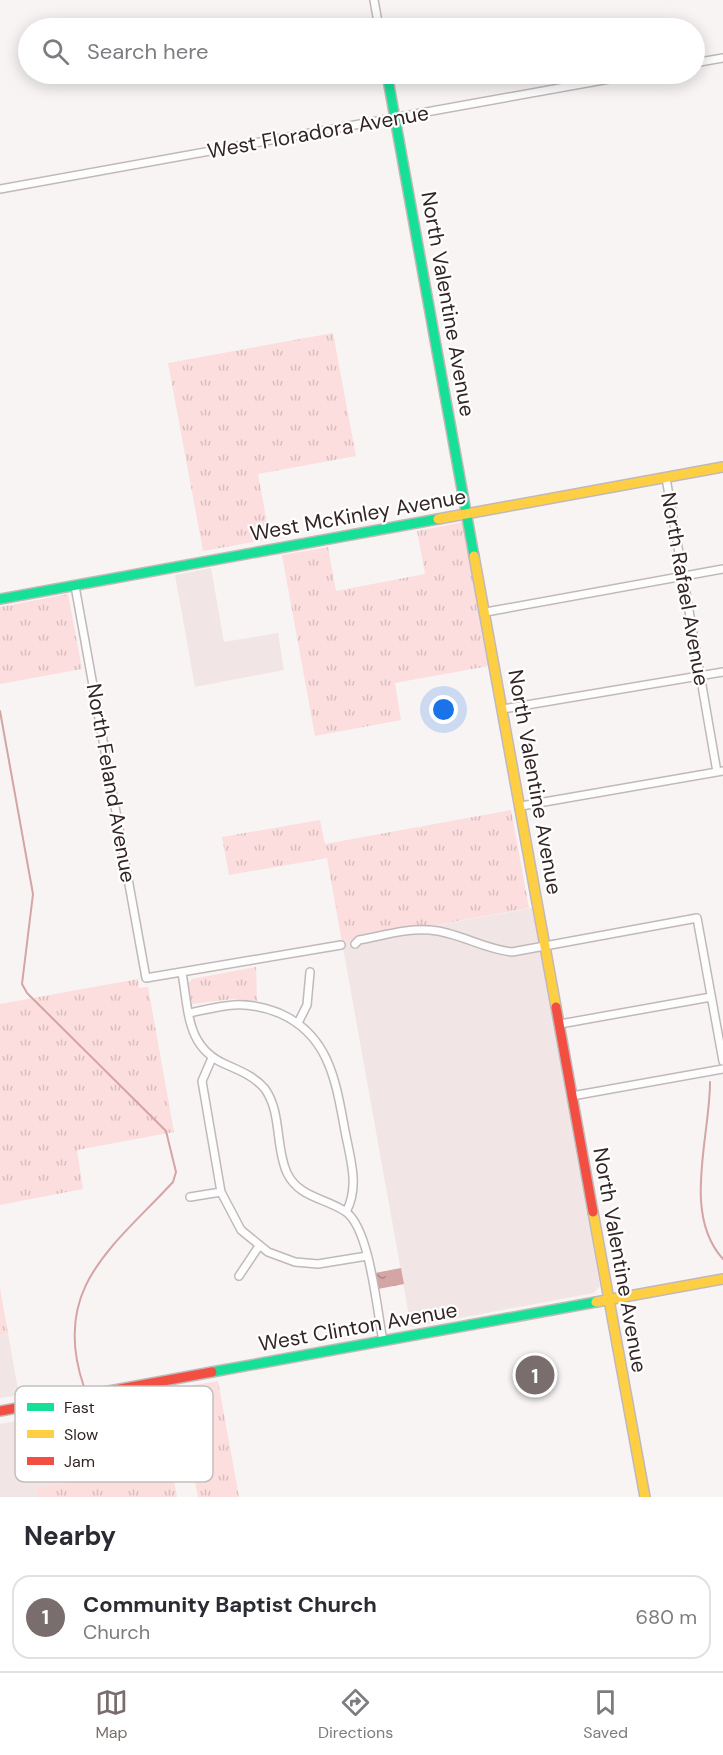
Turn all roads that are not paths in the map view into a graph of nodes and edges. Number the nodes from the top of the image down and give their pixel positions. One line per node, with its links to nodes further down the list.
1 (374, 0): 2 (street)
2 (377, 18)
3 (723, 58): 4 (street)
4 (705, 61)
5 (389, 84): 7 (main road, North Valentine Avenue)
6 (582, 84): 7 (street, West Floradora Avenue)
7 (396, 118): 8 (street, West Floradora Avenue); 11 (main road, North Valentine Avenue)
8 (0, 189)
9 (723, 467): 10 (main road, West McKinley Avenue)
10 (666, 478): 11 (main road, West McKinley Avenue); 13 (street, North Rafael Avenue)
11 (468, 513): 14 (main road, West McKinley Avenue); 16 (main road, North Valentine Avenue)
12 (723, 568): 13 (street)
13 (682, 576): 16 (street); 18 (street, North Rafael Avenue)
14 (75, 586): 15 (main road, West McKinley Avenue); 26 (street, North Feland Avenue)
15 (0, 599)
16 (486, 612): 19 (main road, North Valentine Avenue)
17 (723, 672): 18 (street)
18 (700, 676): 19 (street); 20 (street, North Rafael Avenue)
19 (503, 709): 21 (main road, North Valentine Avenue)
20 (720, 771): 21 (street)
21 (521, 806): 24 (main road, North Valentine Avenue)
22 (355, 944): 24 (street)
23 (341, 945): 26 (street)
24 (546, 946): 27 (street); 30 (main road, North Valentine Avenue)
25 (310, 972): 29 (street)
26 (182, 973): 28 (street)
27 (711, 997): 30 (street); 31 (street)
28 (189, 1013): 29 (street); 32 (street)
29 (298, 1023): 38 (street)
30 (560, 1024): 35 (main road, North Valentine Avenue)
31 (722, 1042): 33 (street)
32 (212, 1058): 36 (street); 38 (street)
33 (723, 1060)
34 (723, 1069): 35 (street)
35 (572, 1096): 43 (main road, North Valentine Avenue)
36 (221, 1192): 37 (street); 39 (street)
37 (190, 1197)
38 (346, 1212): 40 (street)
39 (259, 1246): 40 (street); 41 (street)
40 (367, 1256): 44 (street)
41 (239, 1276)
42 (723, 1279): 43 (main road, West Clinton Avenue)
43 (610, 1301): 44 (main road, West Clinton Avenue); 48 (main road, North Valentine Avenue)
44 (383, 1341): 45 (main road, West Clinton Avenue)
45 (137, 1386)
46 (15, 1408): 47 (main road, West Clinton Avenue)
47 (0, 1411)
48 (645, 1497)

